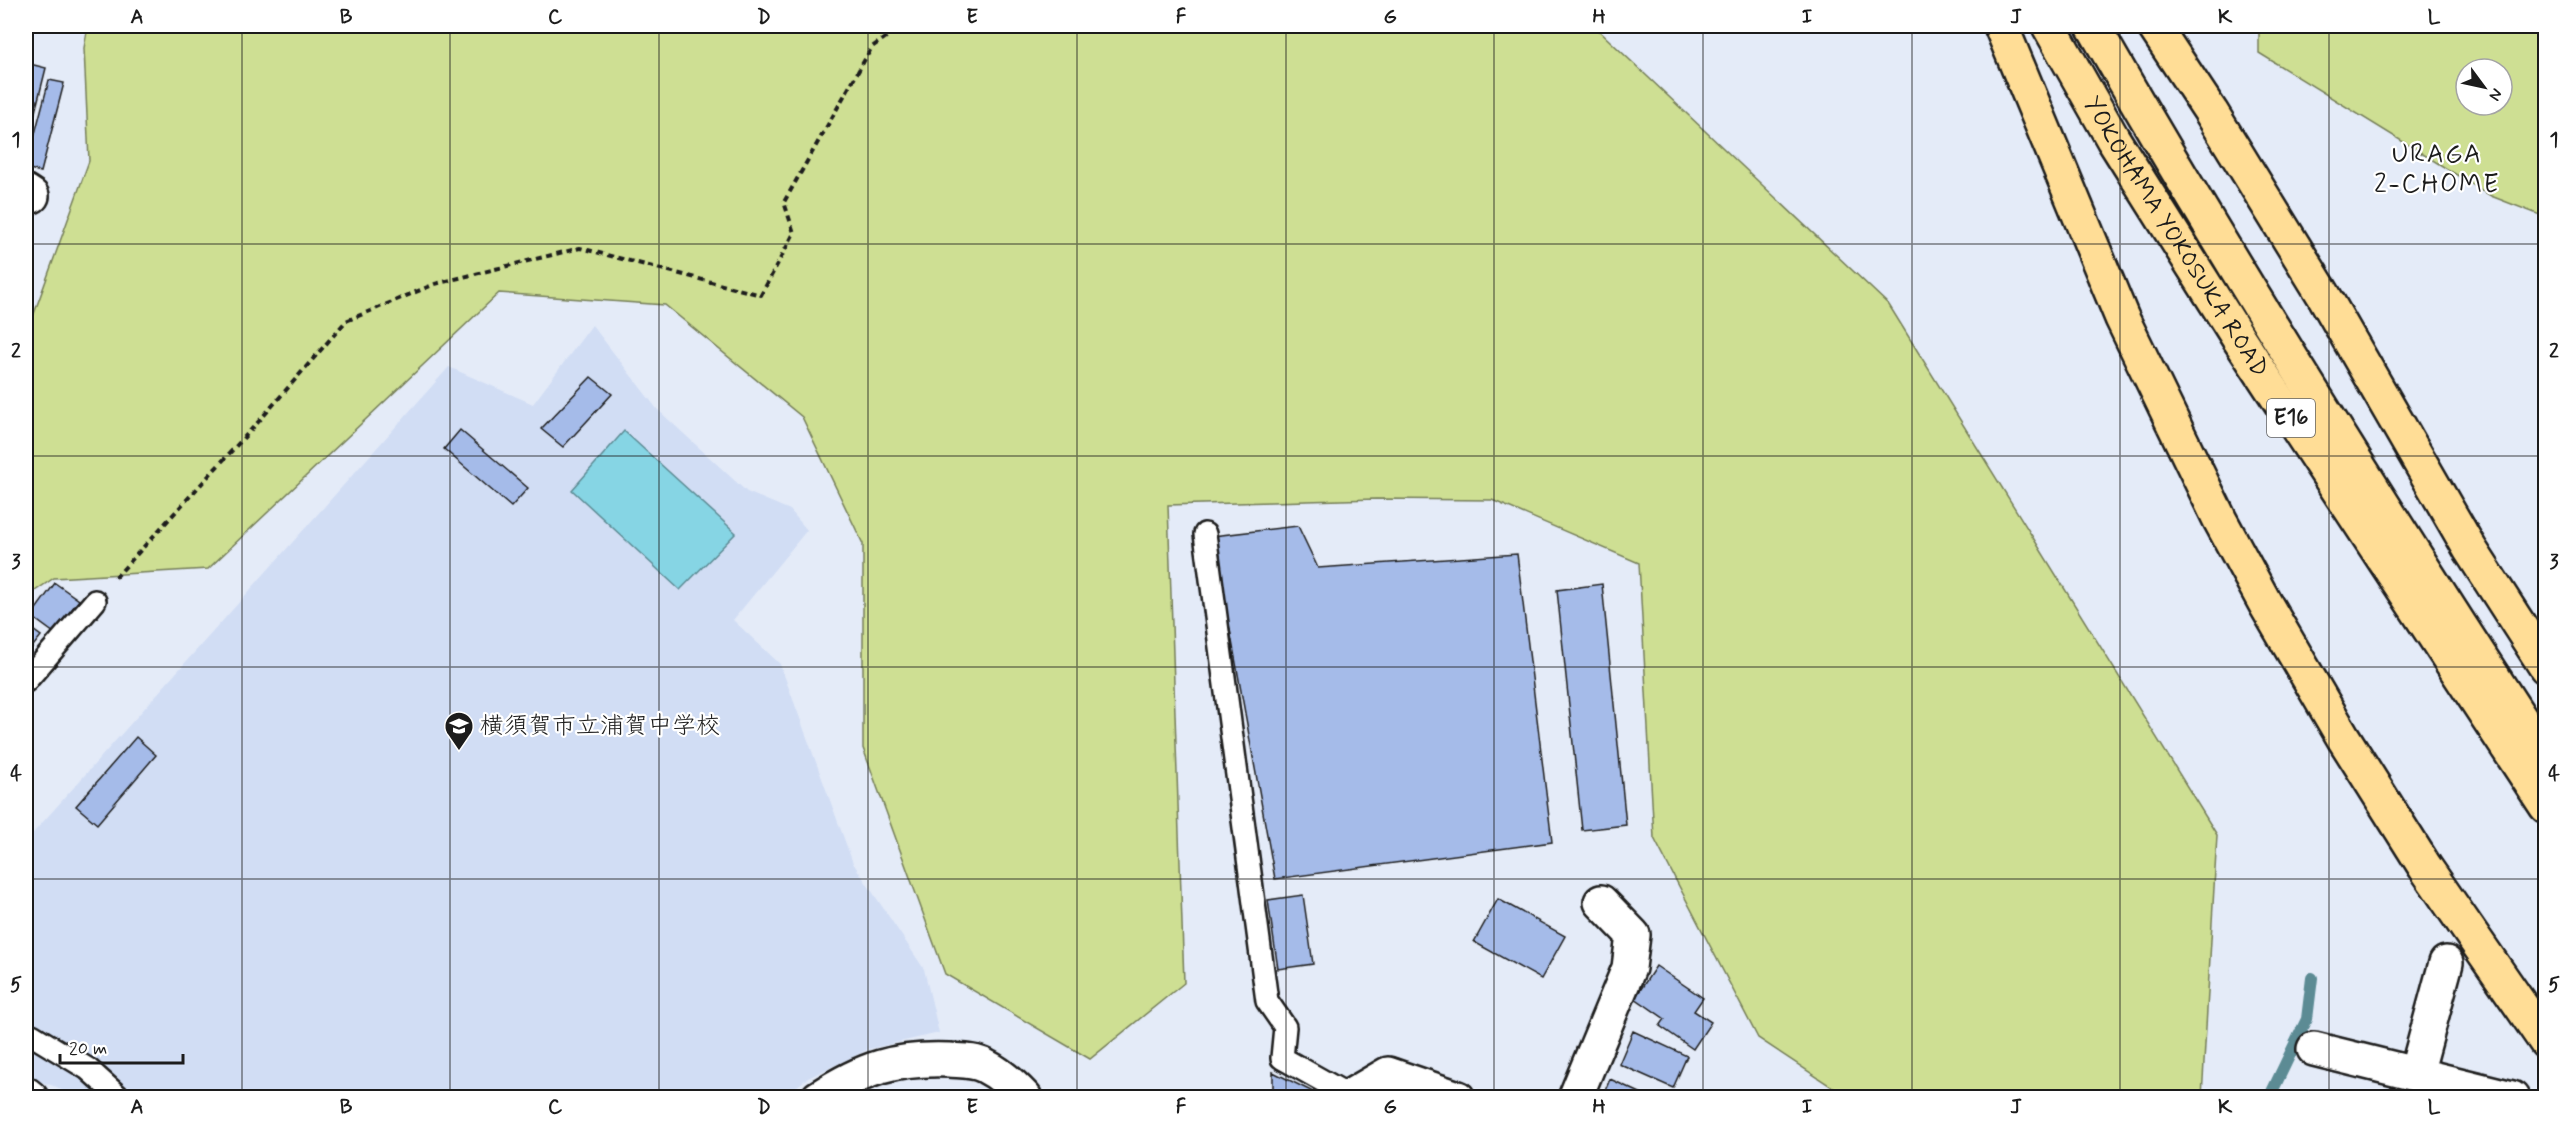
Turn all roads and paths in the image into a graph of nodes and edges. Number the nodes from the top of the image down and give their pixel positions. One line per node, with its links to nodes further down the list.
1 (902, 26): 7 (path)
2 (2001, 26): 15 (highway)
3 (2049, 26): 11 (highway, YOKOHAMA YOKOSUKA ROAD / E16)
4 (2093, 26): 10 (highway, YOKOHAMA YOKOSUKA ROAD / E16)
5 (2154, 26): 8 (highway)
6 (1204, 534): 19 (lane)
7 (95, 601): 9 (lane)
8 (2546, 667)
9 (26, 681)
10 (2546, 758)
11 (2545, 805)
12 (1601, 902): 25 (street)
13 (2446, 963): 17 (street)
14 (26, 1034): 21 (lane)
15 (2546, 1042)
16 (2314, 1049): 17 (street)
17 (2416, 1074): 26 (street)
18 (26, 1094): 20 (street)
19 (1347, 1096): 24 (street)
20 (30, 1098)
21 (120, 1098)
22 (818, 1098): 23 (street)
23 (1025, 1098)
24 (1458, 1098)
25 (1575, 1098)
26 (2512, 1098)

